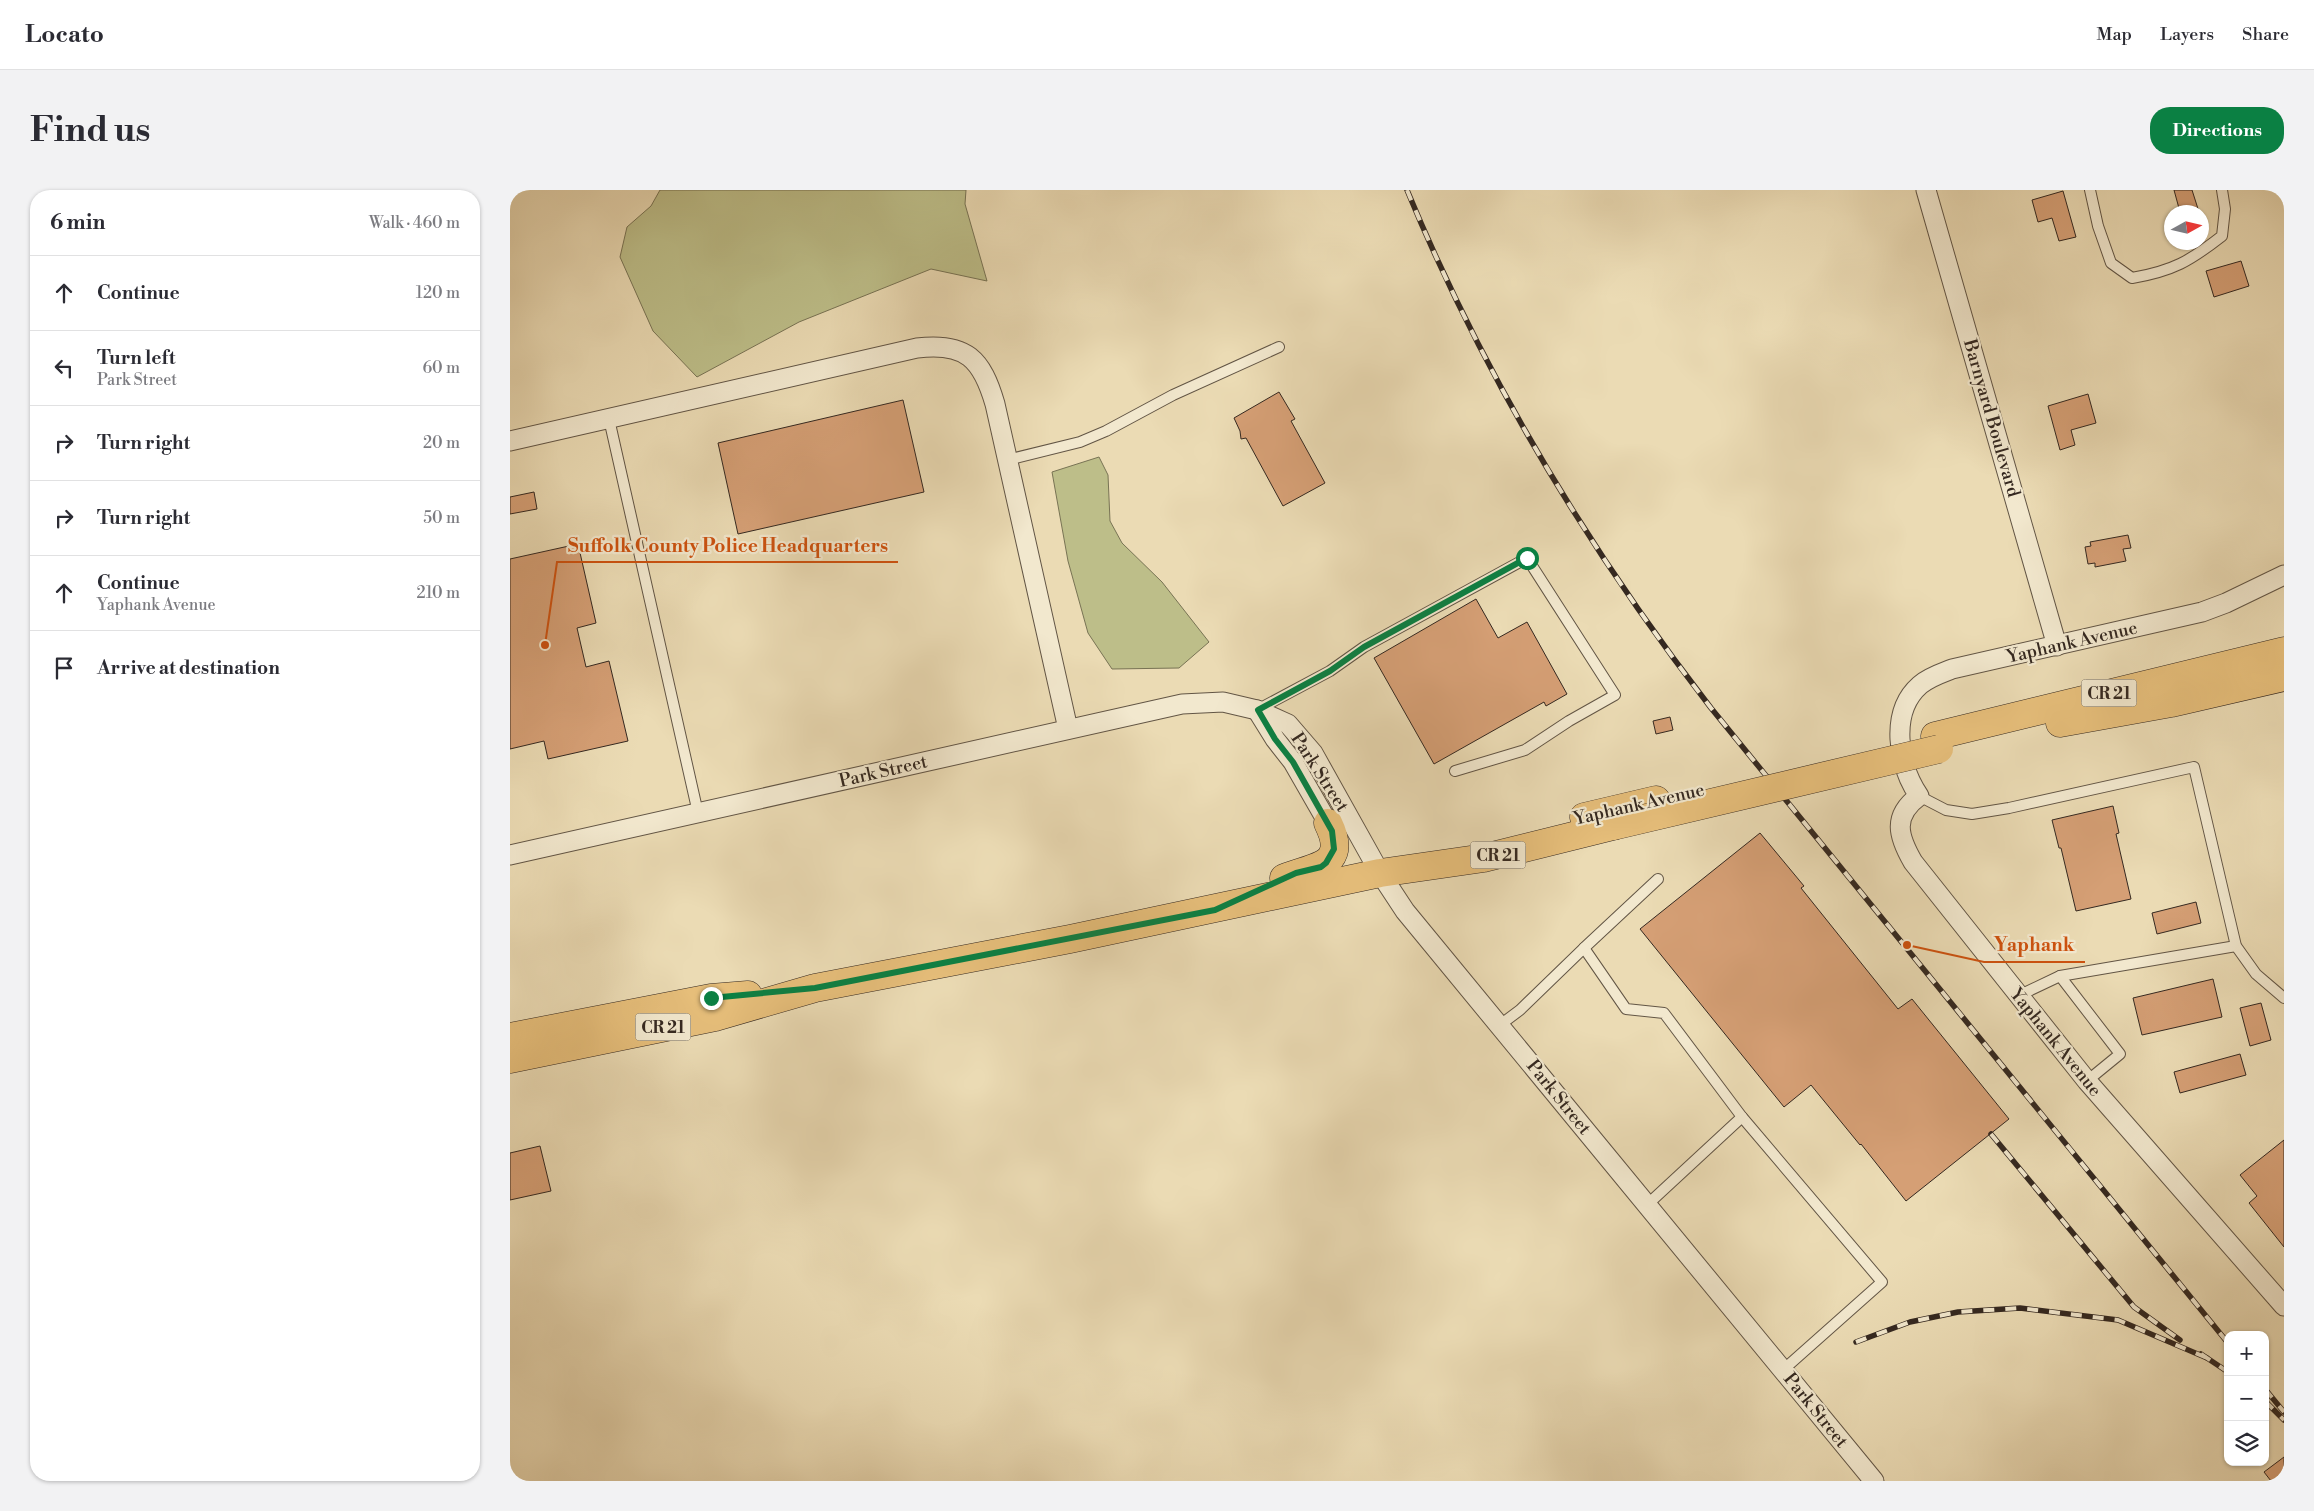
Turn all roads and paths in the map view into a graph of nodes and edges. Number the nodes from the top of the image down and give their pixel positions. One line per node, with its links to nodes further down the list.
1 (1926, 190): 9 (street, Barnyard Boulevard)
2 (2090, 190): 3 (lane)
3 (2222, 190)
4 (1279, 347): 7 (lane)
5 (609, 419): 6 (street); 7 (street); 17 (lane)
6 (510, 441)
7 (1008, 460): 13 (street)
8 (2284, 575): 9 (street, Yaphank Avenue)
9 (2057, 646): 16 (street, Yaphank Avenue)
10 (2284, 651): 14 (main road, Yaphank Avenue / CR 21)
11 (2284, 677): 14 (main road, Yaphank Avenue / CR 21)
12 (1258, 710): 13 (street, Park Street); 15 (lane); 18 (street, Park Street); 20 (street, Park Street)
13 (1068, 729): 17 (street, Park Street)
14 (1937, 743): 20 (main road, Yaphank Avenue / CR 21)
15 (1456, 771)
16 (1920, 796): 23 (lane); 27 (street, Yaphank Avenue)
17 (698, 813): 19 (street, Park Street)
18 (1328, 823): 22 (main road)
19 (510, 855)
20 (1380, 873): 22 (main road, Yaphank Avenue / CR 21); 29 (street, Park Street)
21 (1658, 879): 24 (lane)
22 (1215, 910): 26 (main road, Yaphank Avenue / CR 21)
23 (2236, 946): 25 (lane); 28 (lane)
24 (1584, 948): 29 (lane); 33 (lane)
25 (2060, 976): 27 (lane); 32 (lane)
26 (815, 988): 30 (main road, Yaphank Avenue / CR 21); 31 (main road, Yaphank Avenue / CR 21)
27 (2018, 996): 32 (street, Yaphank Avenue)
28 (2284, 998)
29 (1500, 1025): 34 (street, Park Street)
30 (510, 1036)
31 (510, 1059)
32 (2086, 1081): 35 (street, Yaphank Avenue)
33 (1742, 1117): 34 (lane); 36 (lane)
34 (1648, 1204): 36 (street, Park Street)
35 (2284, 1306)
36 (1783, 1370): 37 (street, Park Street)
37 (1874, 1481)

